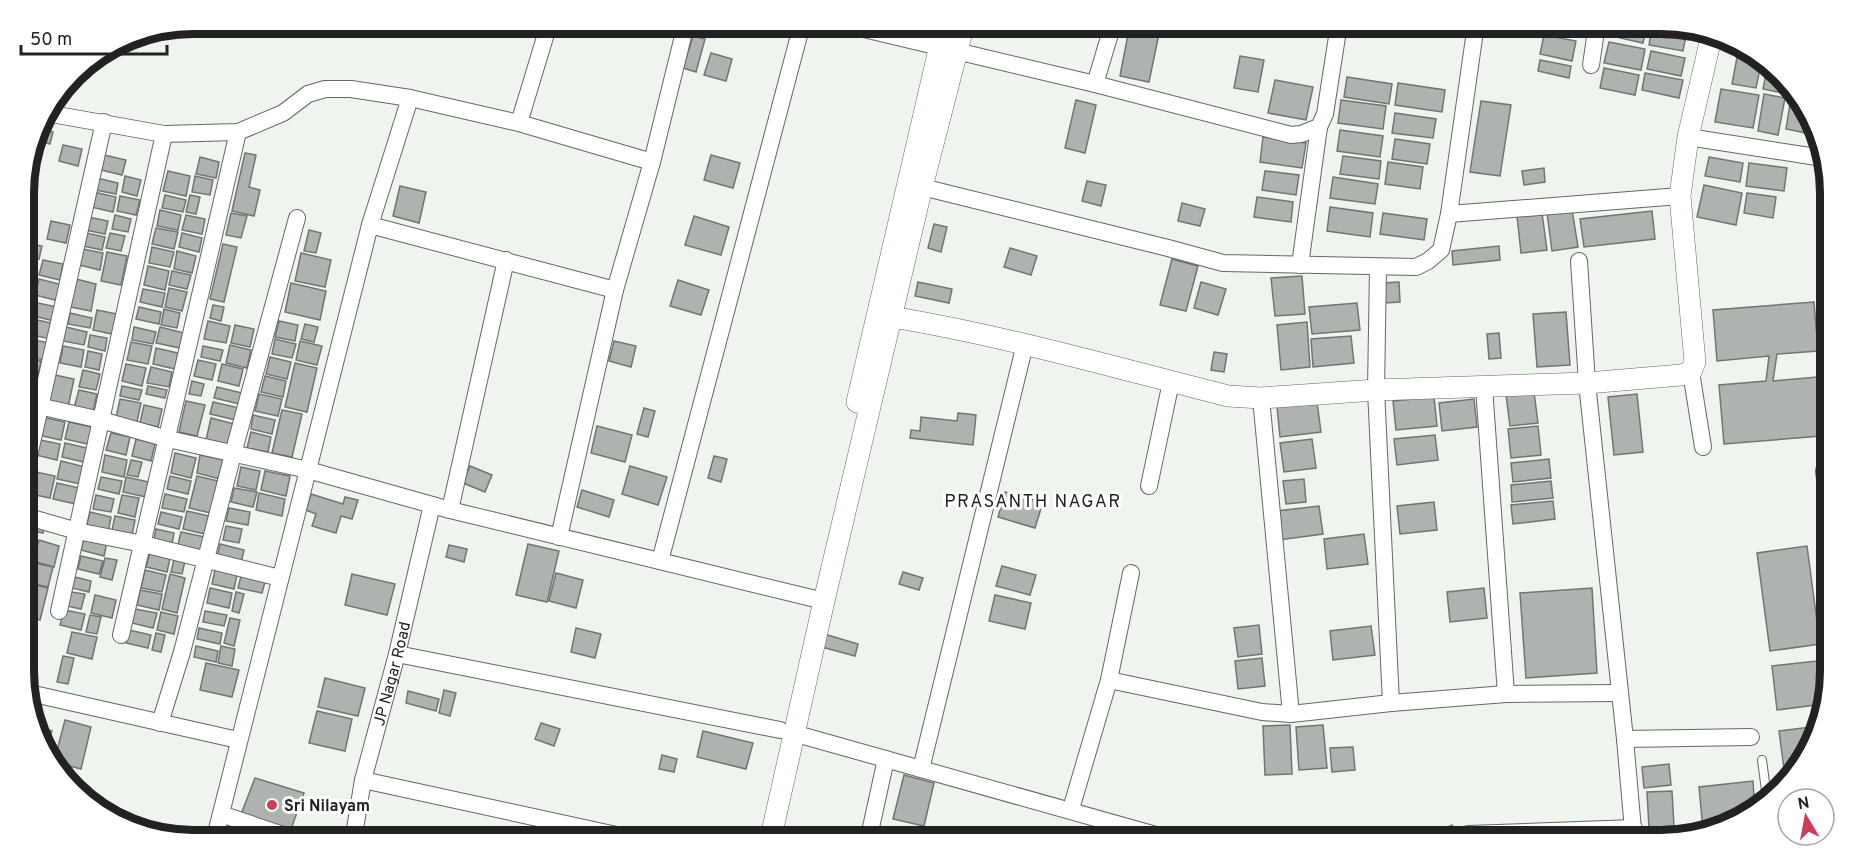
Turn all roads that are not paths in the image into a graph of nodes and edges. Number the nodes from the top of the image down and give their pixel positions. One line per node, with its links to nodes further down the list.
1 (546, 34): 18 (street)
2 (684, 34): 24 (street)
3 (799, 34): 58 (street)
4 (883, 34): 12 (street)
5 (946, 34): 12 (street)
6 (958, 34): 12 (street)
7 (1110, 34): 14 (street)
8 (1337, 34): 19 (street)
9 (1475, 34): 27 (street)
10 (1596, 34): 13 (street)
11 (1710, 43): 22 (street)
12 (948, 50): 14 (street); 25 (street); 61 (street)
13 (1591, 65)
14 (1095, 84): 19 (street)
15 (410, 98): 18 (street); 20 (street); 29 (street)
16 (56, 114): 17 (street)
17 (104, 122): 21 (street); 42 (street)
18 (519, 123): 24 (street)
19 (1319, 127): 32 (street)
20 (238, 132): 21 (street); 46 (street)
21 (164, 134): 45 (street)
22 (1688, 137): 23 (street); 26 (street)
23 (1815, 157)
24 (652, 162): 34 (street)
25 (922, 187): 32 (street); 35 (street)
26 (1680, 196): 27 (street); 37 (street)
27 (1449, 214): 33 (street)
28 (297, 218): 48 (street)
29 (370, 225): 30 (street); 49 (street)
30 (506, 260): 34 (street); 52 (street)
31 (1580, 261): 39 (street)
32 (1300, 265): 33 (street)
33 (1378, 267): 41 (street)
34 (615, 290): 55 (street)
35 (892, 317): 36 (street); 61 (street)
36 (1025, 344): 38 (street); 78 (street)
37 (1691, 372): 39 (street); 47 (street)
38 (1171, 382): 43 (street); 50 (street)
39 (1587, 383): 40 (street); 66 (street)
40 (1484, 387): 41 (street); 68 (street)
41 (1376, 390): 43 (street); 69 (street)
42 (35, 397)
43 (1261, 398): 70 (street)
44 (35, 405): 45 (street)
45 (101, 420): 46 (street); 54 (street)
46 (168, 439): 48 (street); 56 (street)
47 (1703, 447)
48 (233, 454): 49 (street); 57 (street)
49 (308, 470): 51 (street); 60 (street)
50 (1149, 486)
51 (432, 505): 52 (street); 64 (street, JP Nagar Road)
52 (450, 510): 55 (street)
53 (35, 519): 54 (street)
54 (77, 531): 56 (street); 62 (street)
55 (559, 537): 58 (street)
56 (143, 544): 57 (street); 63 (street)
57 (207, 560): 60 (street); 71 (street)
58 (660, 561): 61 (street)
59 (1131, 573): 65 (street)
60 (280, 578): 74 (street)
61 (817, 600): 72 (street)
62 (59, 611)
63 (121, 635)
64 (397, 654): 72 (street); 79 (street, JP Nagar Road)
65 (1108, 680): 70 (street); 81 (street)
66 (1620, 693): 68 (street); 75 (street)
67 (36, 694): 71 (street)
68 (1506, 694): 69 (street)
69 (1391, 702): 70 (street)
70 (1291, 714)
71 (159, 723): 74 (street)
72 (786, 731): 76 (street); 87 (street); 88 (street)
73 (1751, 737): 75 (street)
74 (238, 740): 82 (street)
75 (1625, 740): 91 (street)
76 (886, 759): 78 (street); 89 (street)
77 (1762, 760): 80 (lane)
78 (921, 769): 81 (street)
79 (363, 780): 85 (street, JP Nagar Road); 86 (street)
80 (1766, 790)
81 (1071, 809): 90 (street)
82 (221, 814): 83 (street); 84 (street)
83 (217, 830)
84 (268, 830)
85 (356, 830)
86 (593, 830)
87 (759, 830)
88 (772, 830)
89 (870, 830)
90 (1141, 830)
91 (1634, 830)

